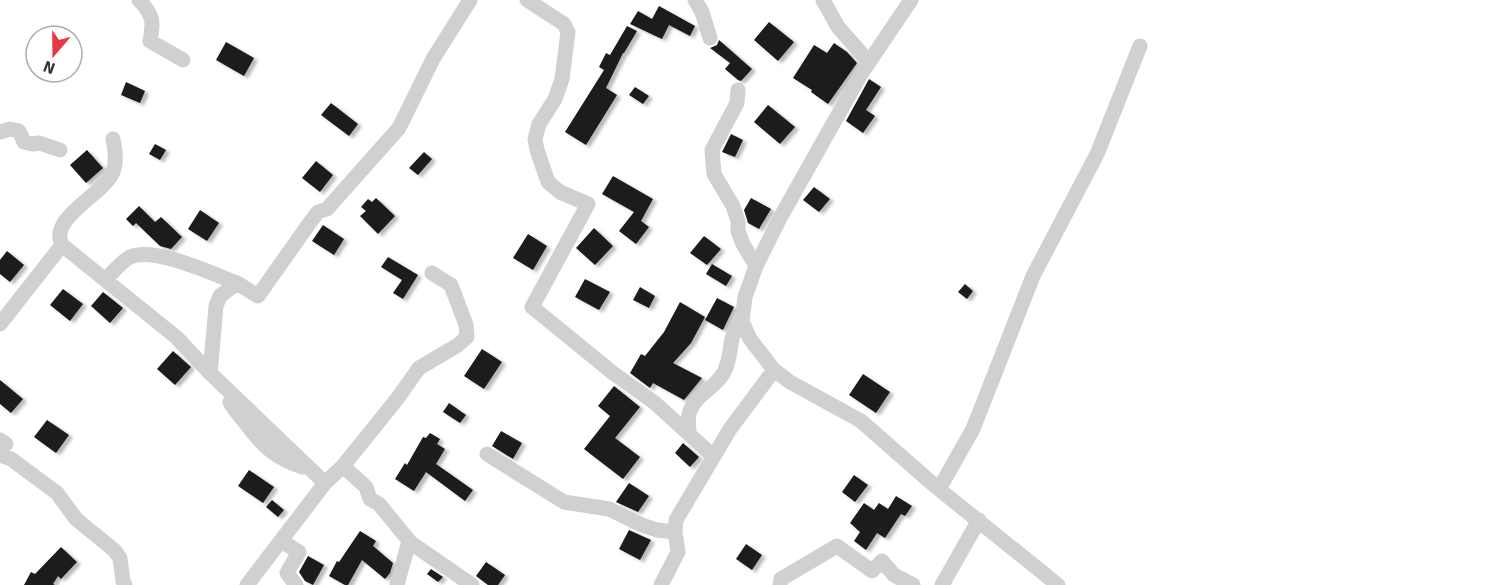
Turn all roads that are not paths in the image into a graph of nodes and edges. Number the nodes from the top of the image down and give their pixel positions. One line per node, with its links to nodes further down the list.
1 (139, 0): 9 (street)
2 (470, 0): 19 (street)
3 (527, 0): 24 (street)
4 (695, 0): 7 (street)
5 (823, 0): 10 (street)
6 (911, 0): 10 (street)
7 (710, 38)
8 (1140, 46): 30 (street)
9 (183, 60)
10 (869, 62): 16 (street)
11 (738, 90): 16 (street)
12 (0, 132): 14 (street)
13 (113, 139): 15 (street)
14 (60, 150)
15 (62, 245): 18 (street); 21 (street)
16 (756, 266): 20 (street)
17 (432, 273): 28 (street)
18 (105, 279): 19 (street); 23 (street)
19 (237, 284): 23 (street)
20 (742, 321): 22 (street); 24 (street)
21 (0, 324)
22 (774, 370): 27 (street); 30 (street)
23 (210, 373): 29 (street)
24 (689, 434): 27 (street)
25 (2, 446): 35 (street)
26 (487, 454): 32 (street)
27 (713, 456): 32 (street)
28 (343, 466): 29 (street); 34 (street)
29 (325, 483): 33 (street)
30 (939, 489): 31 (street)
31 (979, 520): 43 (street); 44 (street)
32 (675, 532): 40 (street)
33 (281, 541): 36 (street); 37 (street)
34 (409, 541): 38 (street); 39 (street)
35 (125, 585)
36 (247, 585)
37 (296, 585)
38 (397, 585)
39 (472, 585)
40 (662, 585)
41 (780, 585): 42 (street)
42 (913, 585)
43 (942, 585)
44 (1058, 585)

